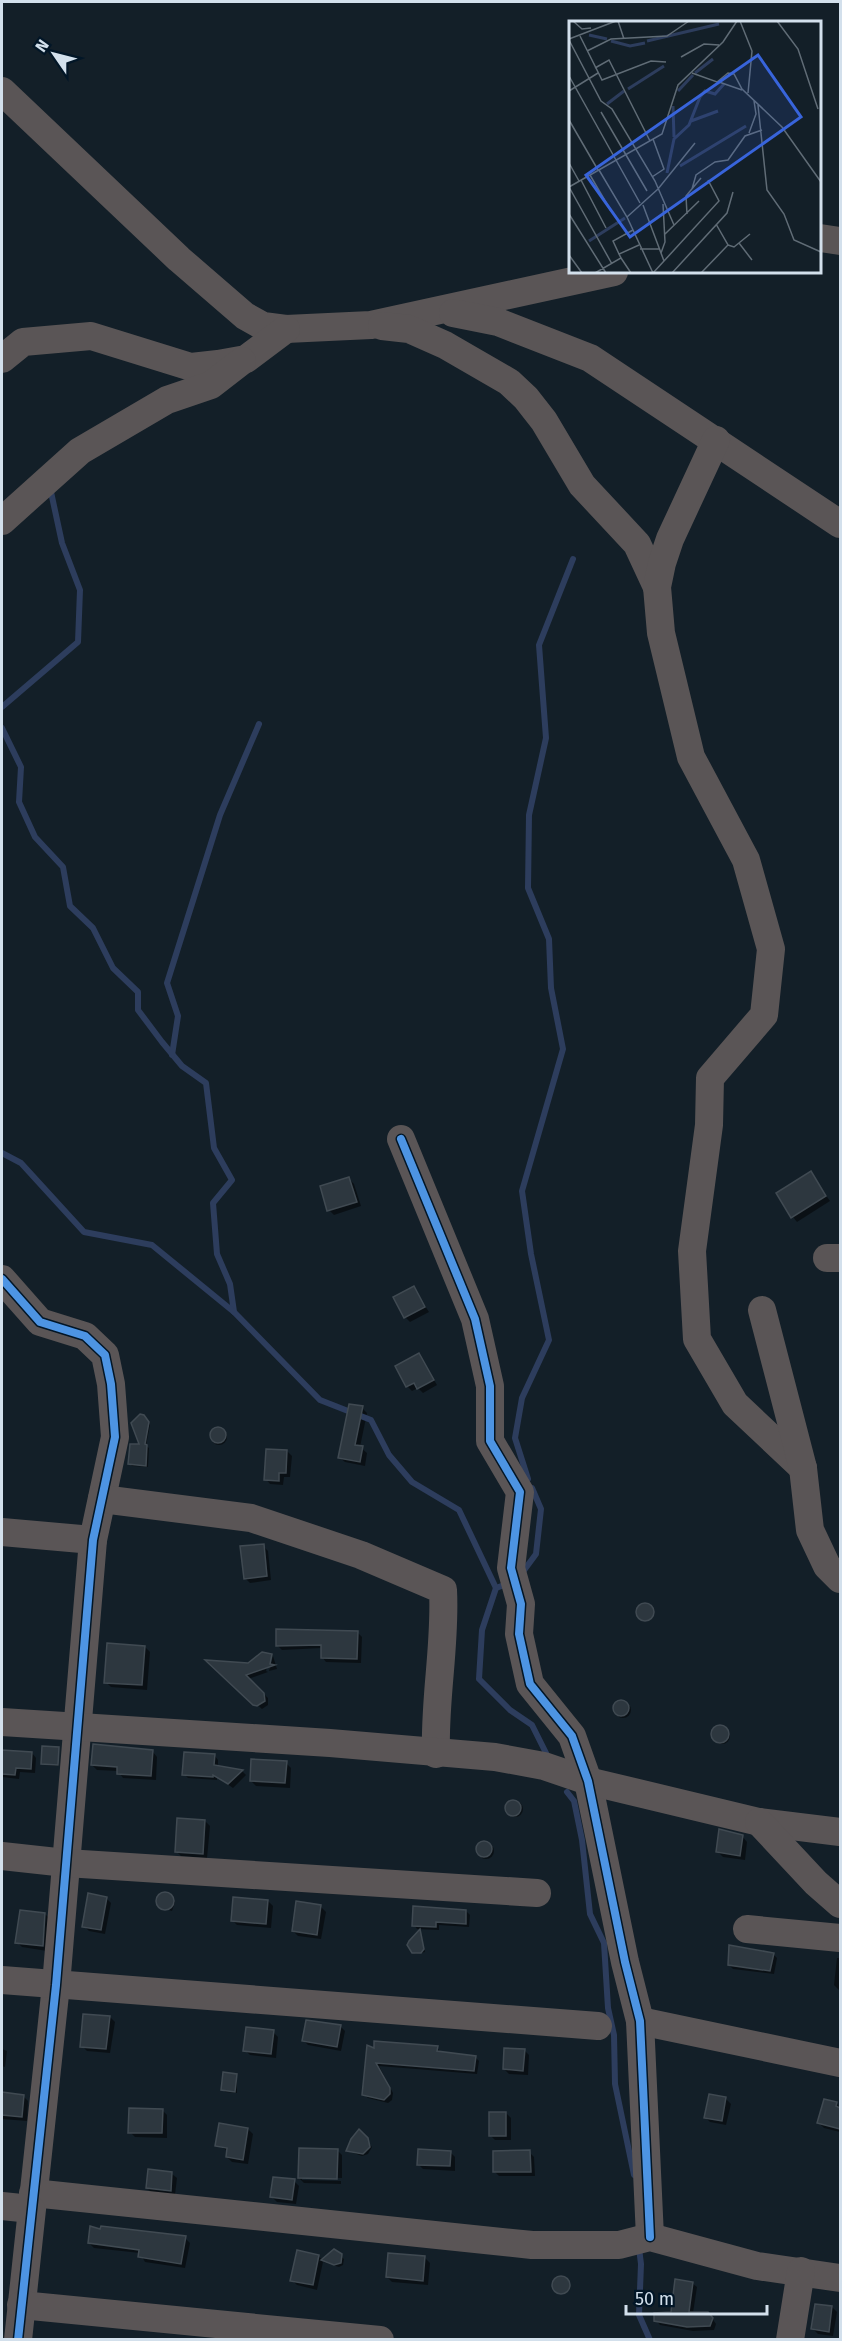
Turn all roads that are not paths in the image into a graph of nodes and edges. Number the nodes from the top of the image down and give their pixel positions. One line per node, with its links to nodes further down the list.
1 (2, 91): 7 (street)
2 (821, 238): 3 (street)
3 (840, 242)
4 (609, 273): 5 (street)
5 (437, 310): 6 (street); 10 (street)
6 (371, 325): 7 (street); 13 (street)
7 (286, 329): 9 (street)
8 (2, 358): 9 (street)
9 (246, 359): 11 (street)
10 (716, 440): 12 (street); 13 (street)
11 (2, 521)
12 (840, 524)
13 (657, 587): 17 (street)
14 (401, 1139): 25 (street)
15 (2, 1279): 18 (street)
16 (762, 1310): 17 (street)
17 (803, 1468): 21 (street)
18 (102, 1499): 20 (street); 24 (street)
19 (2, 1532): 20 (street)
20 (93, 1540): 23 (street)
21 (840, 1579)
22 (2, 1722): 23 (street)
23 (77, 1729): 24 (street); 29 (street)
24 (436, 1754): 25 (street)
25 (588, 1781): 26 (street); 36 (street)
26 (759, 1822): 27 (street); 31 (street)
27 (840, 1832)
28 (2, 1856): 29 (street)
29 (66, 1863): 30 (street); 35 (street)
30 (537, 1893)
31 (840, 1904)
32 (747, 1929): 33 (street)
33 (840, 1938)
34 (2, 1980): 35 (street)
35 (56, 1985): 37 (street); 39 (street)
36 (640, 2021): 38 (street); 41 (street)
37 (598, 2026)
38 (840, 2063)
39 (32, 2201): 40 (street); 41 (street); 44 (street)
40 (2, 2206)
41 (650, 2237): 42 (street)
42 (801, 2271): 43 (street); 47 (street)
43 (840, 2278)
44 (21, 2305): 45 (street); 46 (street)
45 (18, 2340)
46 (380, 2340)
47 (790, 2340)

